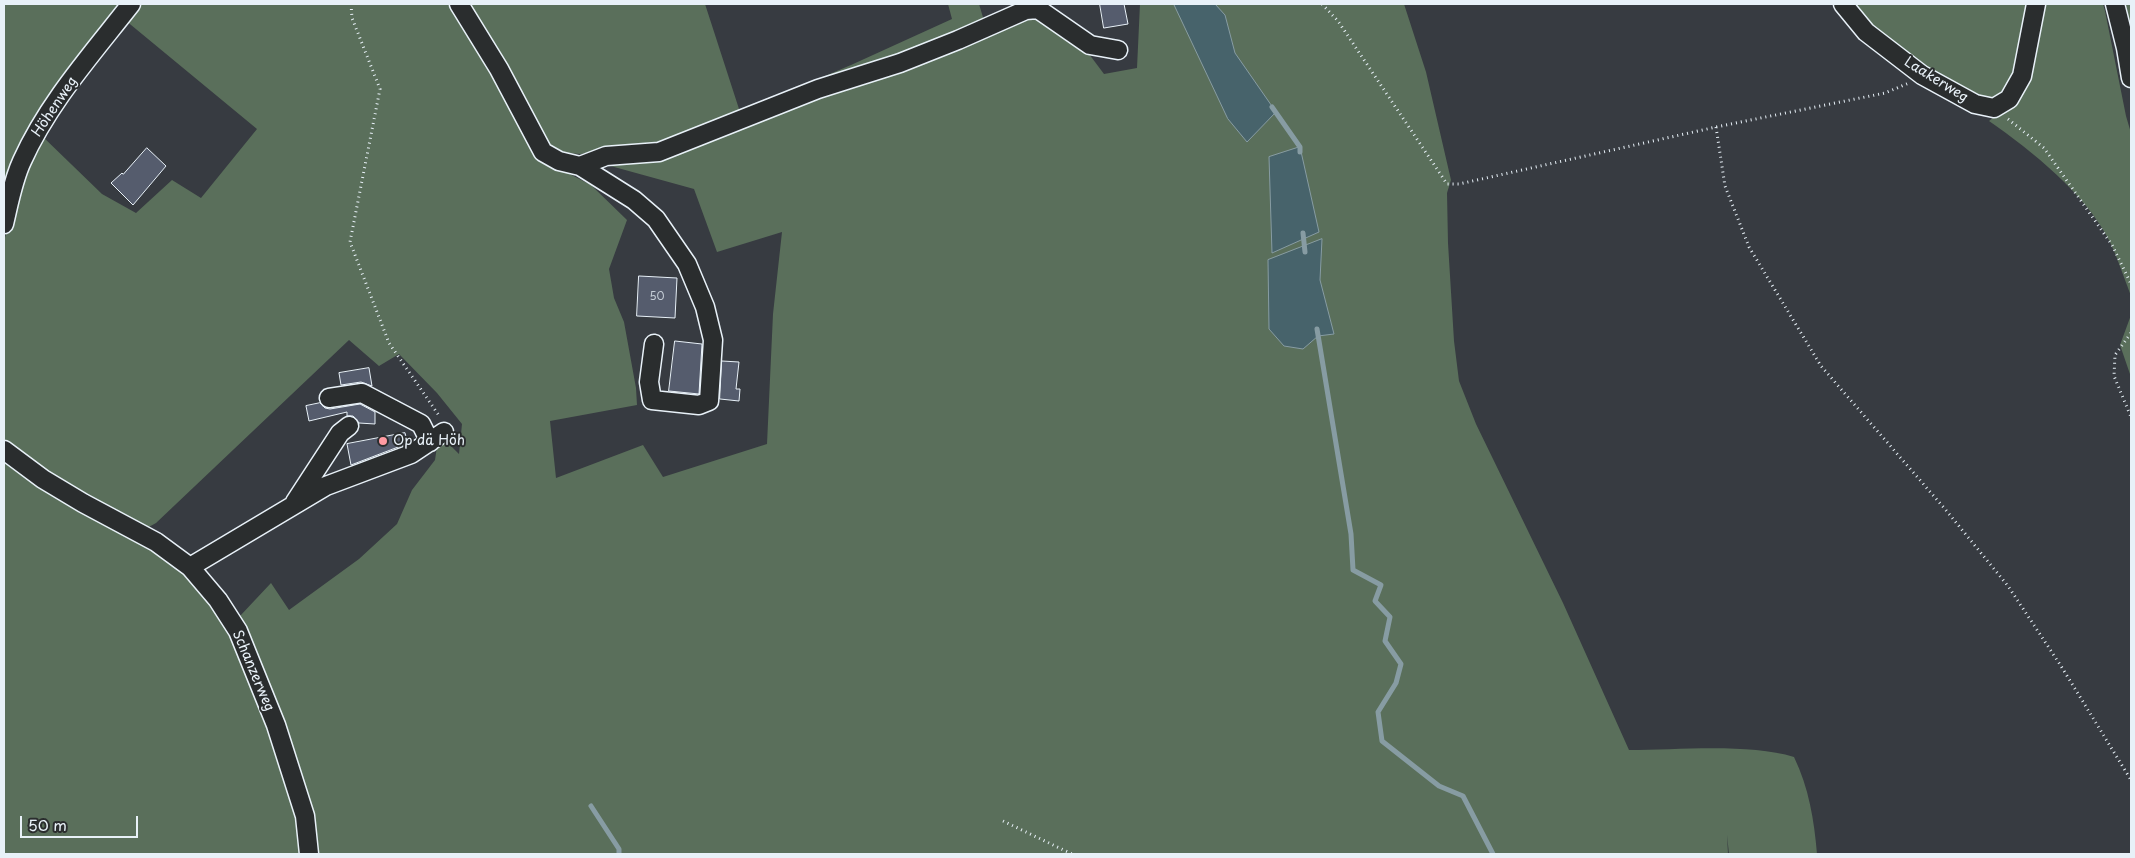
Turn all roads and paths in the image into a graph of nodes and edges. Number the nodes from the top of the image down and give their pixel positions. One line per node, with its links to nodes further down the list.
1 (131, 4): 14 (street, Höhenweg)
2 (351, 4): 21 (path)
3 (459, 4): 13 (street)
4 (1322, 4): 12 (path)
5 (1843, 4): 9 (street, Laakerweg)
6 (2036, 4): 11 (street)
7 (2115, 4): 10 (street)
8 (1118, 50): 13 (street)
9 (1922, 75): 11 (street, Laakerweg); 12 (path)
10 (2131, 78)
11 (1994, 108): 15 (path)
12 (1716, 127): 25 (path)
13 (580, 166): 17 (street)
14 (4, 224)
15 (2131, 284)
16 (2131, 333): 19 (path)
17 (654, 344)
18 (329, 398): 21 (street)
19 (2131, 417)
20 (349, 426): 23 (street)
21 (437, 437): 23 (street)
22 (4, 450): 24 (street, Schanzerweg)
23 (294, 504): 24 (street)
24 (190, 567): 27 (street, Schanzerweg)
25 (2131, 780)
26 (1003, 821): 28 (path)
27 (309, 854)
28 (1072, 854)

